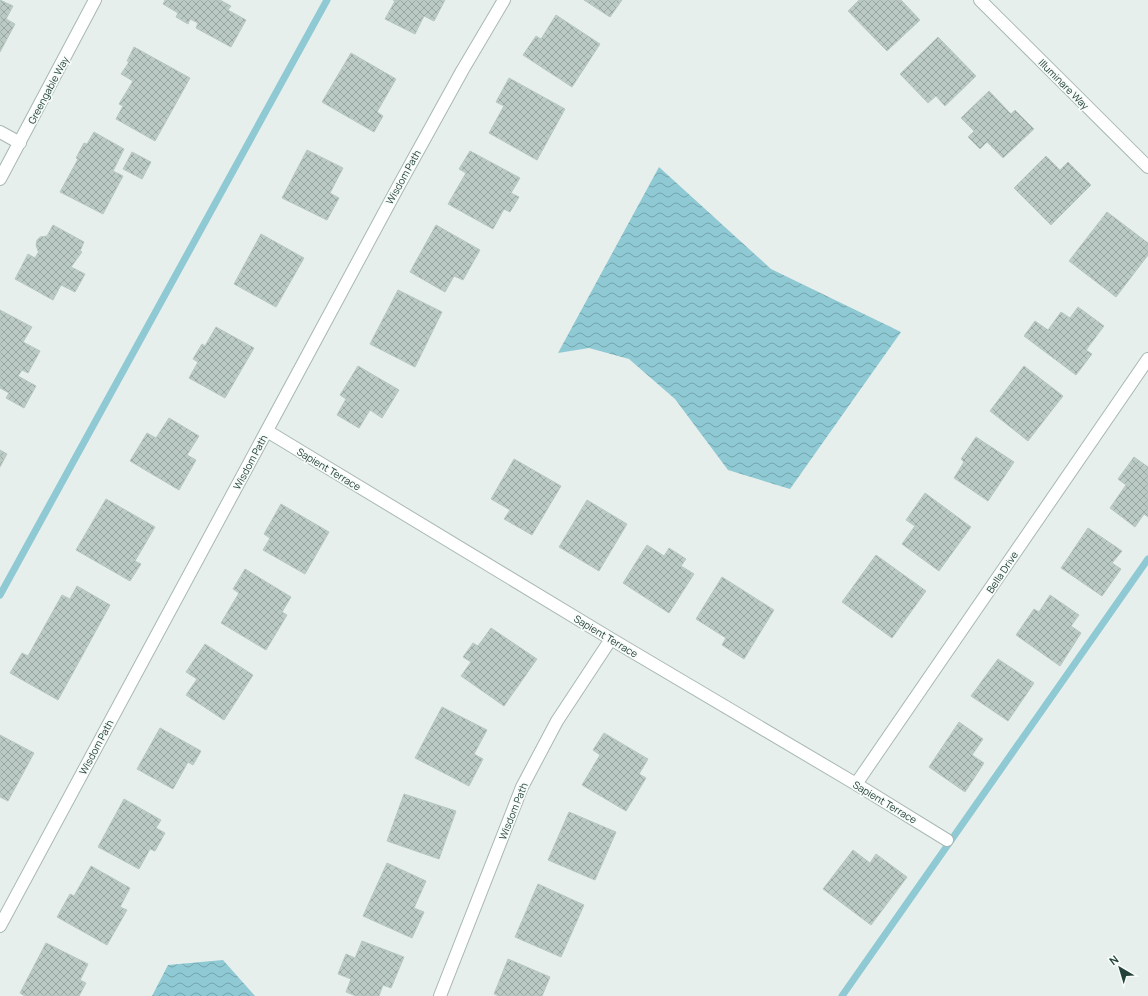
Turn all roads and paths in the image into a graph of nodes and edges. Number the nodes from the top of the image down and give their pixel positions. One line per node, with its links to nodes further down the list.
1 (95, 0): 5 (street, Greengable Way)
2 (504, 0): 9 (street, Wisdom Path)
3 (980, 0): 6 (street, Illuminare Way)
4 (0, 132): 5 (street)
5 (20, 143): 7 (street, Greengable Way)
6 (1148, 167)
7 (0, 179)
8 (1148, 359): 11 (street, Bella Drive)
9 (267, 431): 10 (street, Sapient Terrace); 13 (street, Wisdom Path)
10 (611, 639): 11 (street, Sapient Terrace); 14 (street, Wisdom Path)
11 (856, 784): 12 (street, Sapient Terrace)
12 (947, 840)
13 (0, 926)
14 (440, 996)

